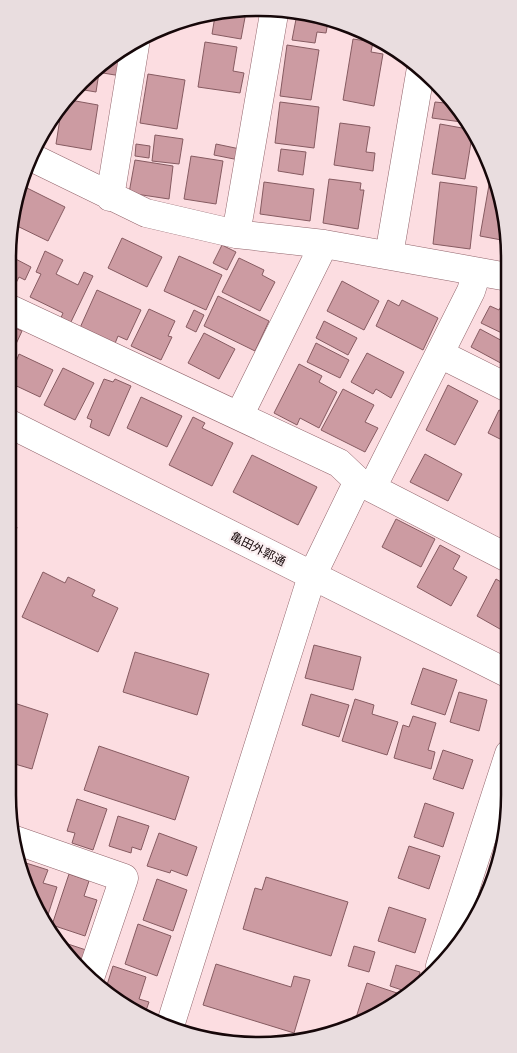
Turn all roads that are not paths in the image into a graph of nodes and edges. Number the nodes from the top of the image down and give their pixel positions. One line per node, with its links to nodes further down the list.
1 (273, 17): 6 (street)
2 (134, 51): 5 (street)
3 (420, 78): 8 (street)
4 (37, 160): 5 (street)
5 (110, 197): 6 (street)
6 (236, 234): 7 (street)
7 (324, 244): 8 (street); 14 (street)
8 (389, 255): 9 (street)
9 (477, 272): 10 (street); 12 (street)
10 (501, 276)
11 (16, 312): 14 (street)
12 (440, 354): 13 (street); 16 (street)
13 (501, 384)
14 (238, 416): 16 (street)
15 (16, 428): 18 (street, 亀田外郭通)
16 (365, 484): 17 (street); 18 (street)
17 (501, 554)
18 (312, 576): 19 (street, 亀田外郭通); 24 (street)
19 (501, 670)
20 (501, 779): 22 (street)
21 (21, 842): 23 (street)
22 (446, 948)
23 (92, 971)
24 (172, 1020)

